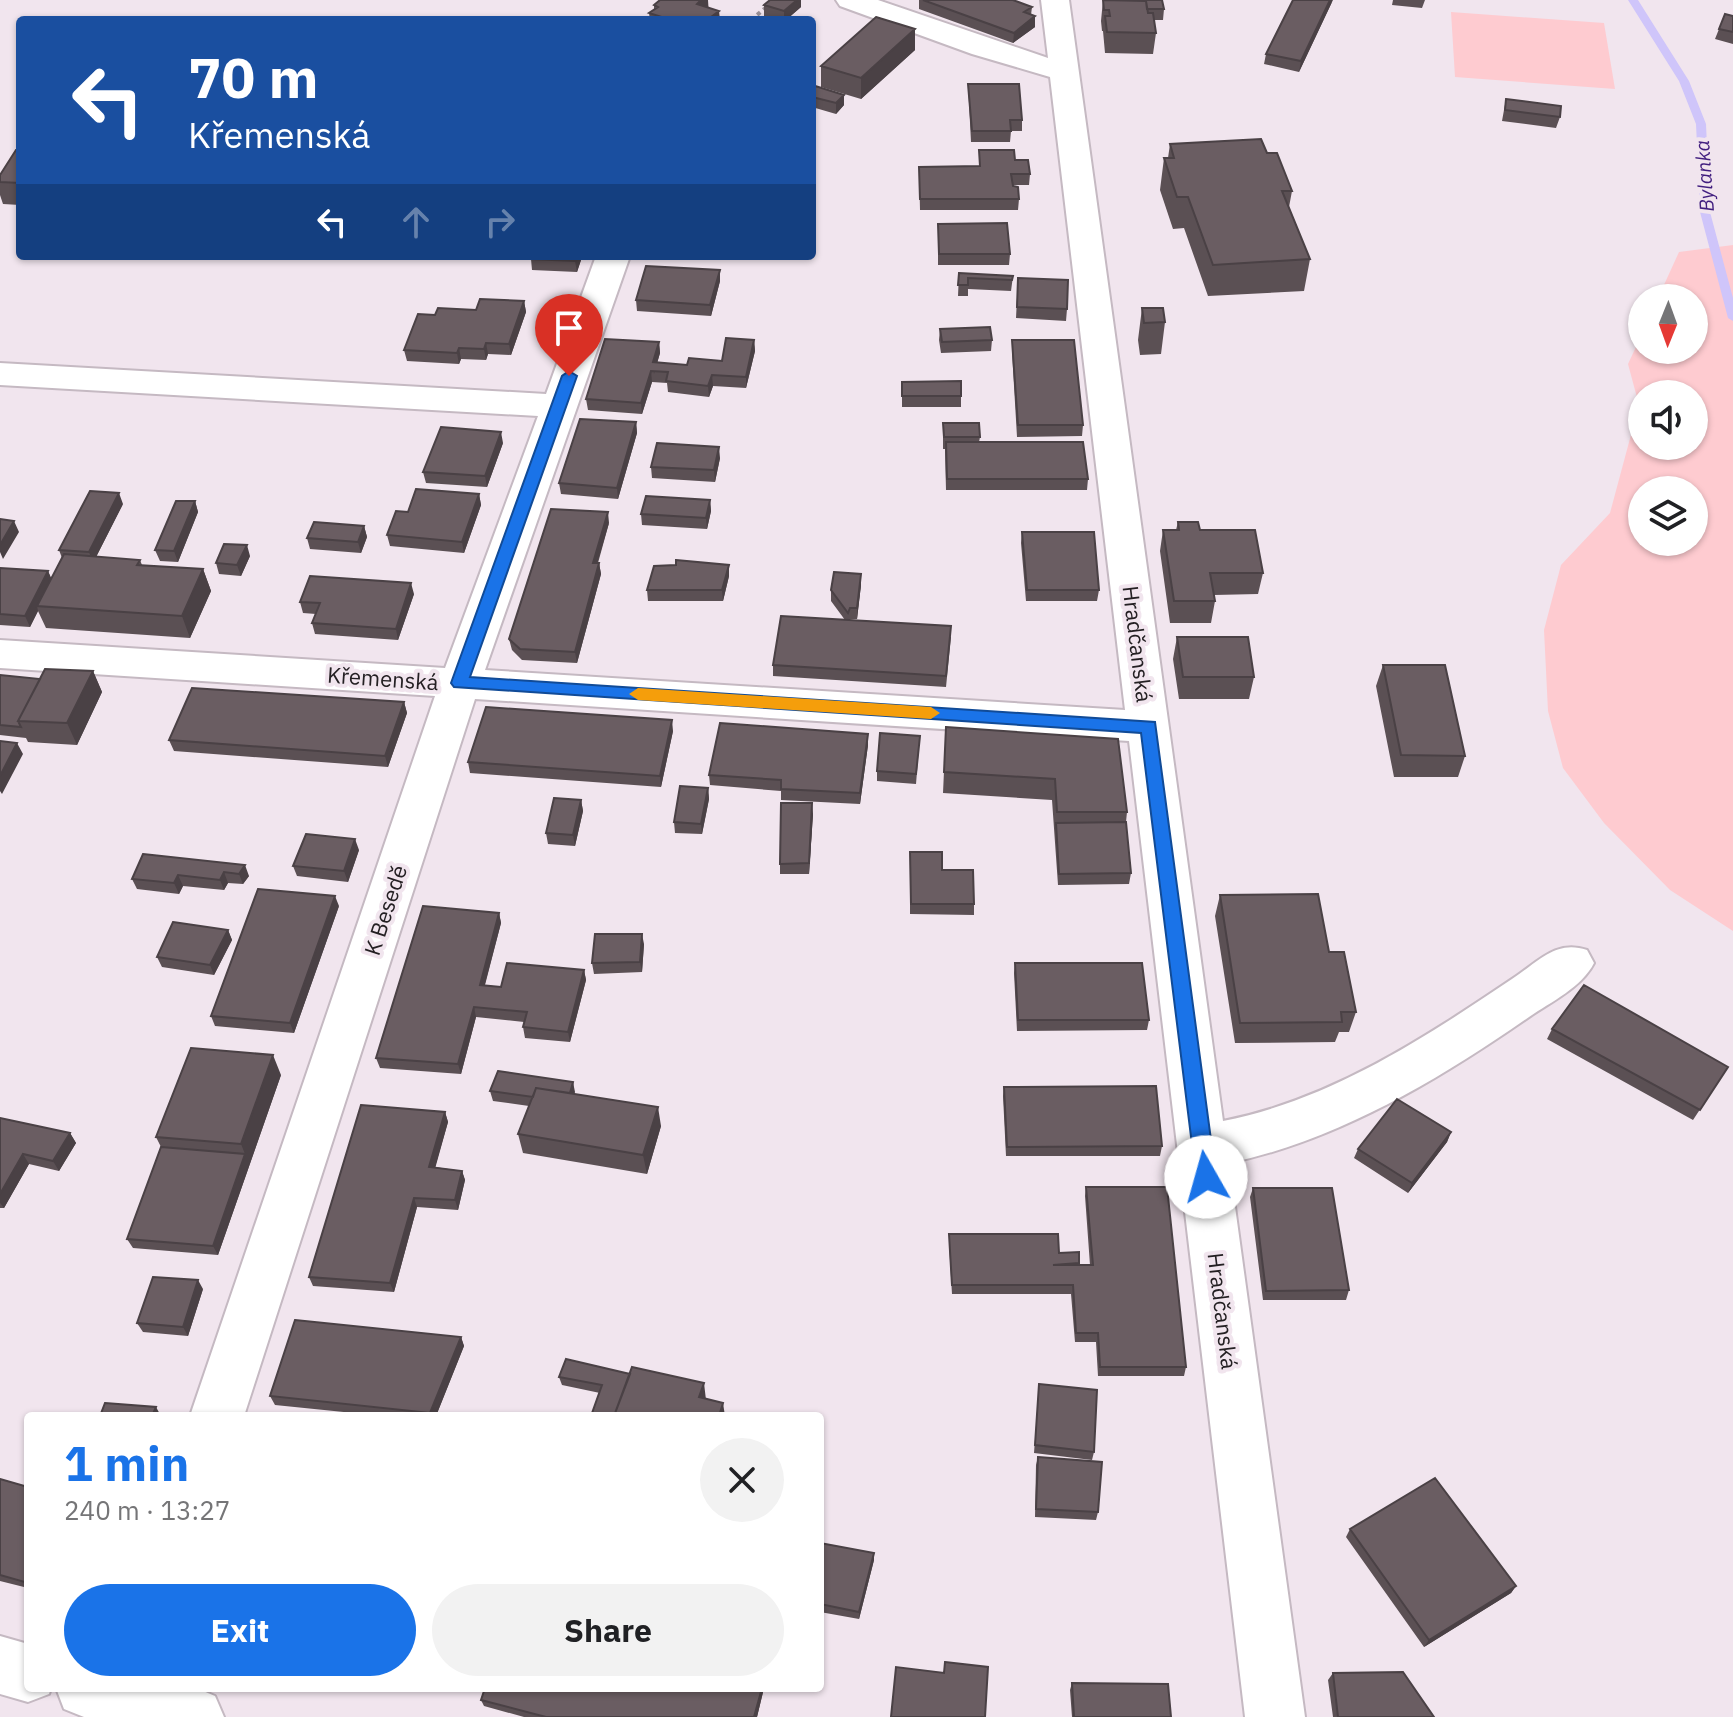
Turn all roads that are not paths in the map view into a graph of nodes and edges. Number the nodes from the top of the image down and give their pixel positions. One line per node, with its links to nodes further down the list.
1 (850, 0): 3 (street)
2 (1055, 0): 3 (street, Hradčanská)
3 (1064, 71): 9 (street, Hradčanská)
4 (612, 260): 6 (street, K Besedě)
5 (0, 374): 6 (street)
6 (559, 406): 8 (street, K Besedě)
7 (0, 654): 8 (street, Křemenská)
8 (460, 683): 9 (street, Křemenská); 12 (street, K Besedě)
9 (1149, 727): 11 (street, Hradčanská)
10 (1571, 963): 11 (street)
11 (1202, 1147): 17 (street, Hradčanská)
12 (218, 1412)
13 (0, 1665): 14 (street)
14 (24, 1672)
15 (112, 1692): 16 (street)
16 (194, 1717)
17 (1275, 1717)

